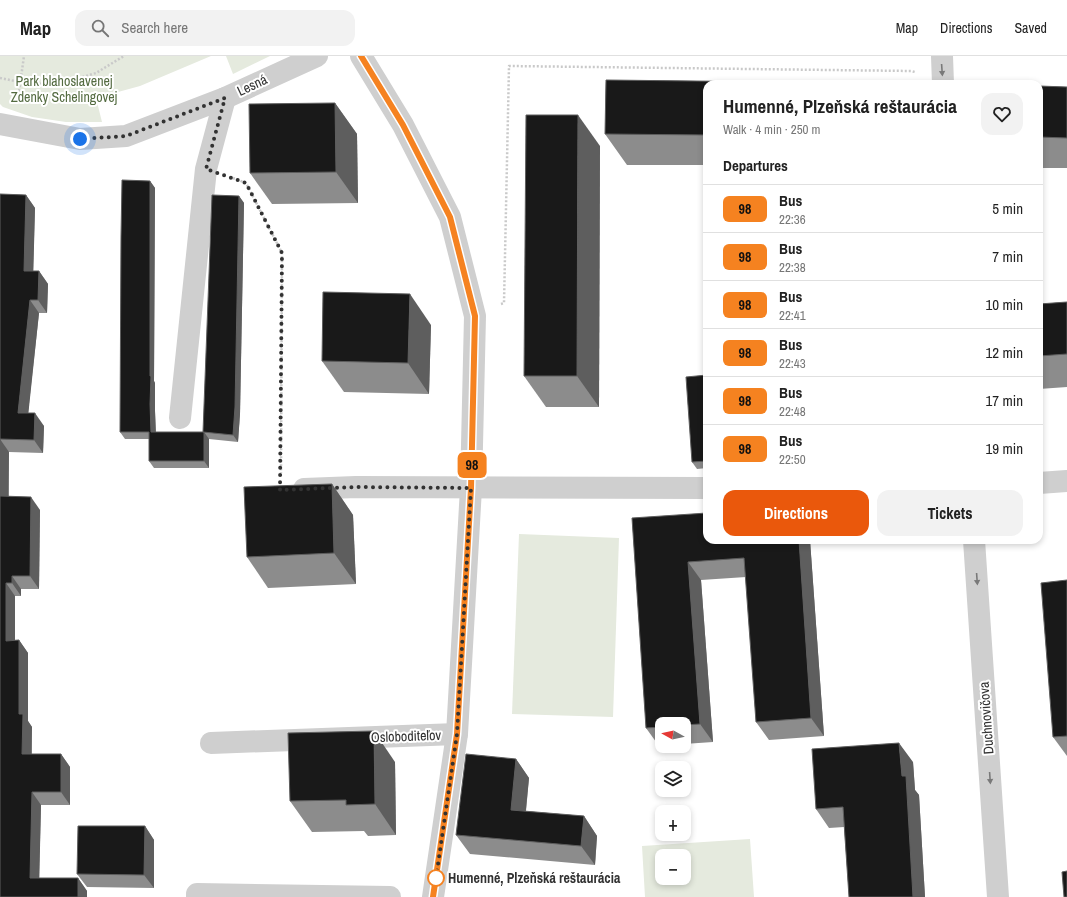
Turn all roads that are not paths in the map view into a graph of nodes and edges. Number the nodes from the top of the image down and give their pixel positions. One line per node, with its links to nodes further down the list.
1 (317, 56): 5 (street, Lesná)
2 (361, 56): 10 (street, Osloboditeľov)
3 (942, 56): 4 (street, one-way to 4)
4 (943, 80)
5 (225, 98): 6 (street, Lesná); 7 (street)
6 (7, 126)
7 (180, 418)
8 (1067, 481): 9 (street)
9 (1043, 483)
10 (471, 488): 11 (street); 12 (street); 14 (street, Osloboditeľov)
11 (703, 488)
12 (280, 490)
13 (974, 544): 19 (street, Duchnovičova, one-way to 19)
14 (457, 734): 15 (street, Osloboditeľov); 18 (street, Osloboditeľov)
15 (211, 743)
16 (197, 897): 17 (street)
17 (390, 897)
18 (433, 897)
19 (998, 897)

